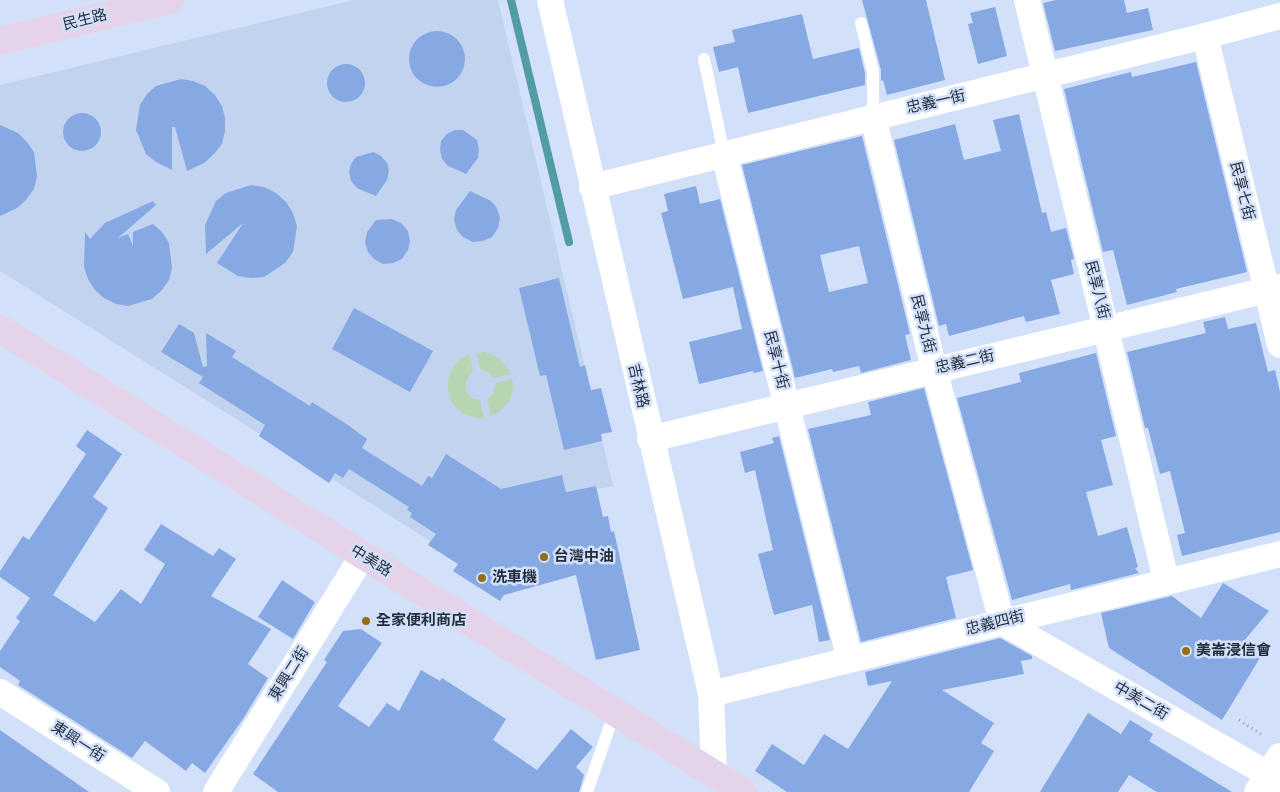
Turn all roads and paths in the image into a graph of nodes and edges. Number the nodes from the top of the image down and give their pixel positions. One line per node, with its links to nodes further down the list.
1 (170, 0): 7 (street, 民生路)
2 (550, 0): 12 (street, 吉林路)
3 (1027, 0): 9 (street, 民享八街)
4 (1280, 16): 6 (street, 忠義一街)
5 (861, 23): 10 (lane, 民享九街)
6 (1205, 36): 9 (street, 忠義一街); 13 (street, 民享七街)
7 (0, 41)
8 (704, 59): 11 (lane, 民享十街)
9 (1045, 76): 10 (street, 忠義一街); 15 (street, 民享八街)
10 (873, 117): 11 (street, 忠義一街); 17 (street, 民享九街)
11 (724, 154): 12 (street, 忠義一街); 18 (street, 民享十街)
12 (592, 187): 19 (street, 吉林路)
13 (1273, 289): 15 (street, 忠義二街); 16 (street, 民享七街)
14 (0, 329): 21 (street, 中美路)
15 (1106, 329): 17 (street, 忠義二街); 22 (street, 民享八街)
16 (1280, 344)
17 (934, 370): 18 (street, 忠義二街); 23 (street, 民享九街)
18 (787, 405): 19 (street, 忠義二街); 24 (street, 民享十街)
19 (650, 439): 26 (street, 吉林路)
20 (1280, 554): 22 (street, 忠義四街)
21 (363, 555): 27 (street, 中美路); 33 (street, 東興二街)
22 (1166, 580): 23 (street, 忠義四街)
23 (1002, 622): 24 (street, 忠義四街); 31 (street, 中美二街)
24 (850, 660): 26 (street, 忠義四街)
25 (0, 692): 32 (street, 東興一街)
26 (711, 694): 30 (street, 吉林路)
27 (615, 711): 30 (street, 中美路); 34 (lane)
28 (1239, 720): 29 (path)
29 (1261, 734)
30 (714, 773): 35 (street, 中美路)
31 (1271, 776)
32 (157, 792)
33 (216, 792)
34 (587, 792)
35 (742, 792)

